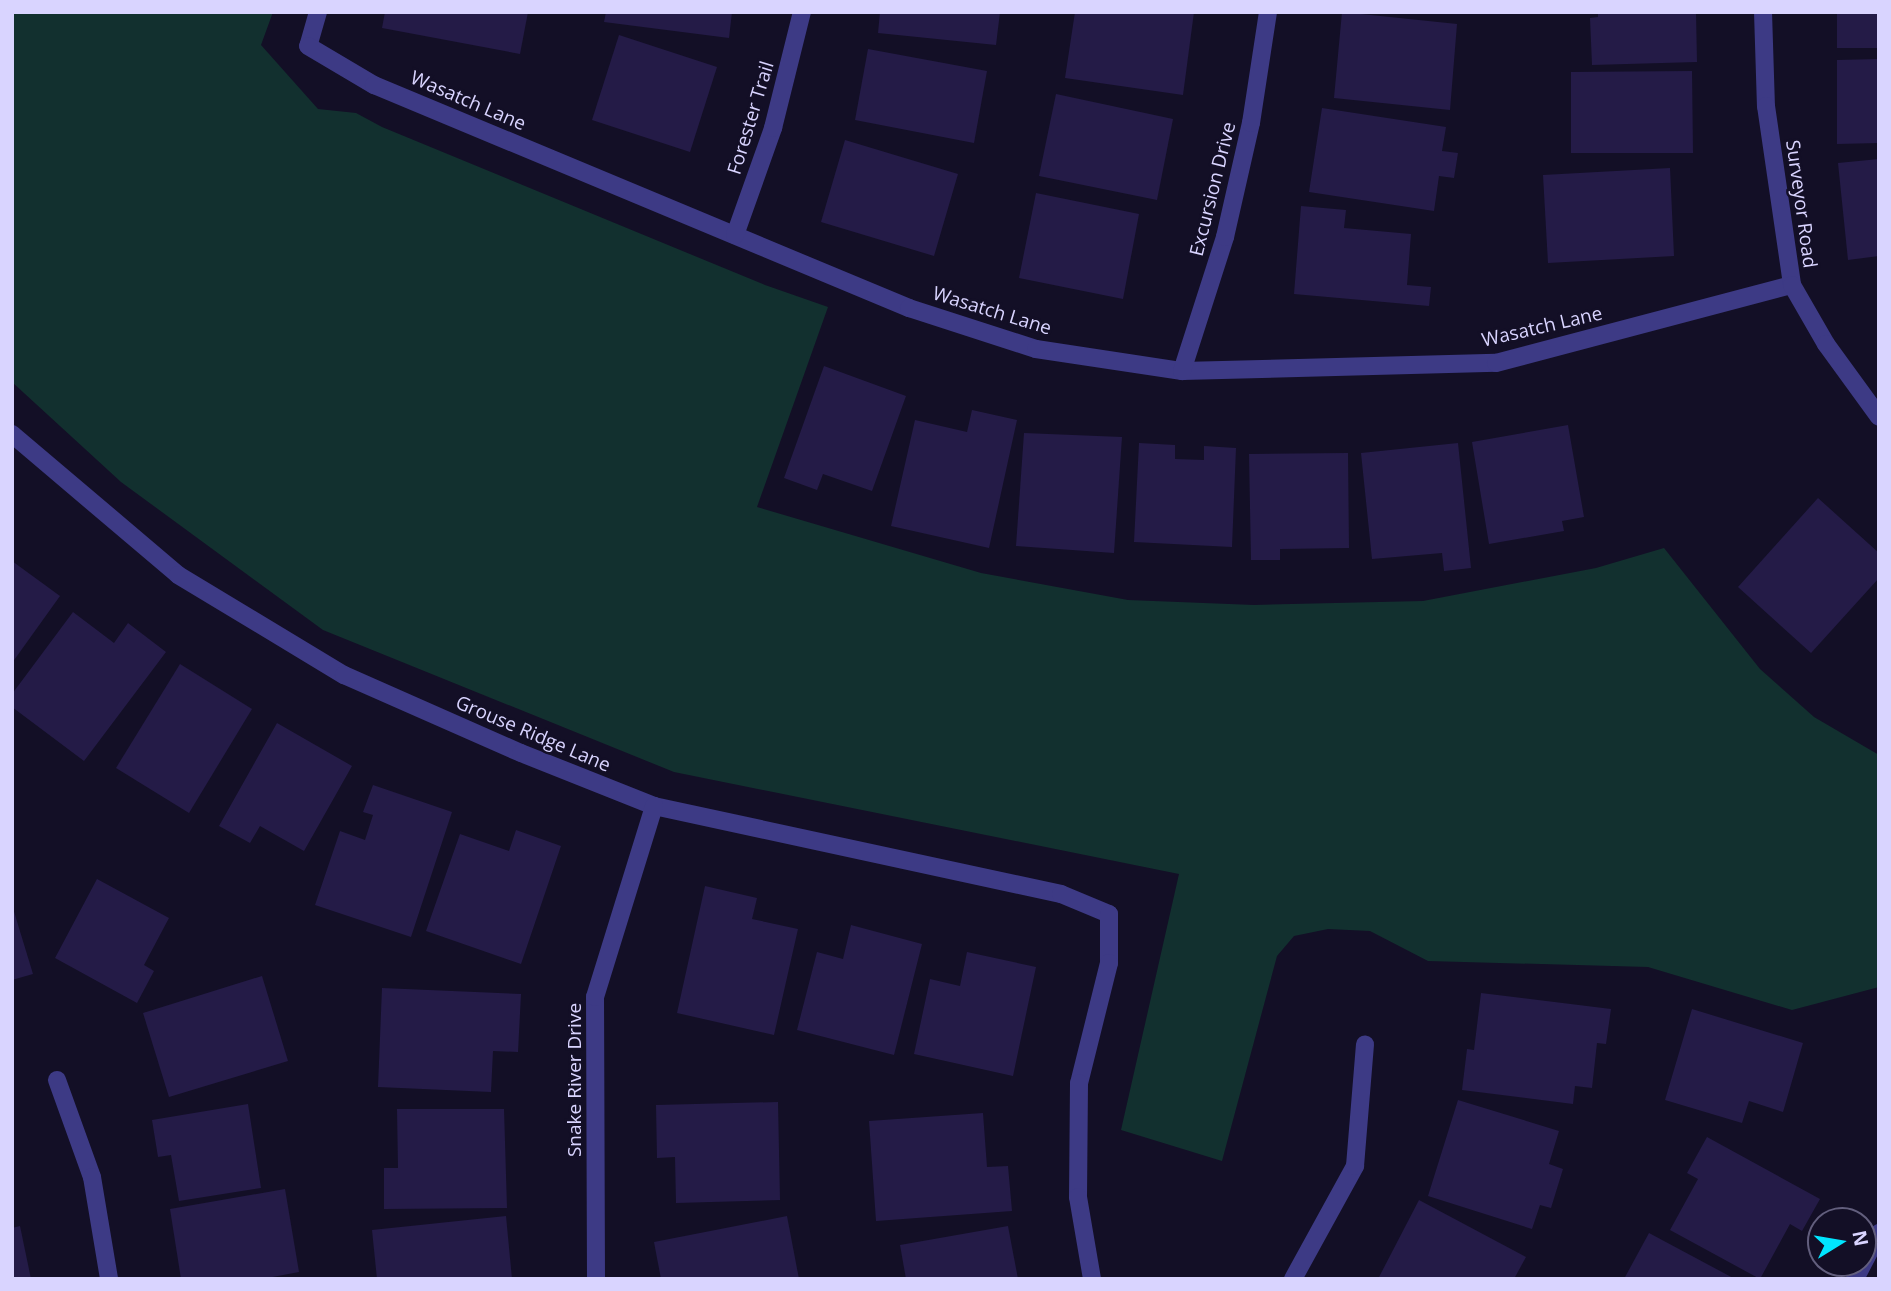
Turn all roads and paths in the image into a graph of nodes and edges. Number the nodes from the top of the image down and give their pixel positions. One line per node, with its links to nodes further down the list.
1 (318, 12): 5 (street, Wasatch Lane)
2 (802, 12): 5 (street, Forester Trail)
3 (1268, 12): 7 (street, Excursion Drive)
4 (1763, 12): 6 (street, Surveyor Road)
5 (735, 235): 7 (street, Wasatch Lane)
6 (1792, 285): 7 (street, Wasatch Lane); 8 (street, Surveyor Road)
7 (1182, 371)
8 (1879, 417)
9 (12, 434): 10 (street, Grouse Ridge Lane)
10 (654, 806): 15 (street, Snake River Drive); 16 (street, Grouse Ridge Lane)
11 (1365, 1044): 17 (street)
12 (57, 1080): 14 (street)
13 (1879, 1233): 18 (street)
14 (109, 1279)
15 (596, 1279)
16 (1093, 1279)
17 (1293, 1279)
18 (1855, 1279)

